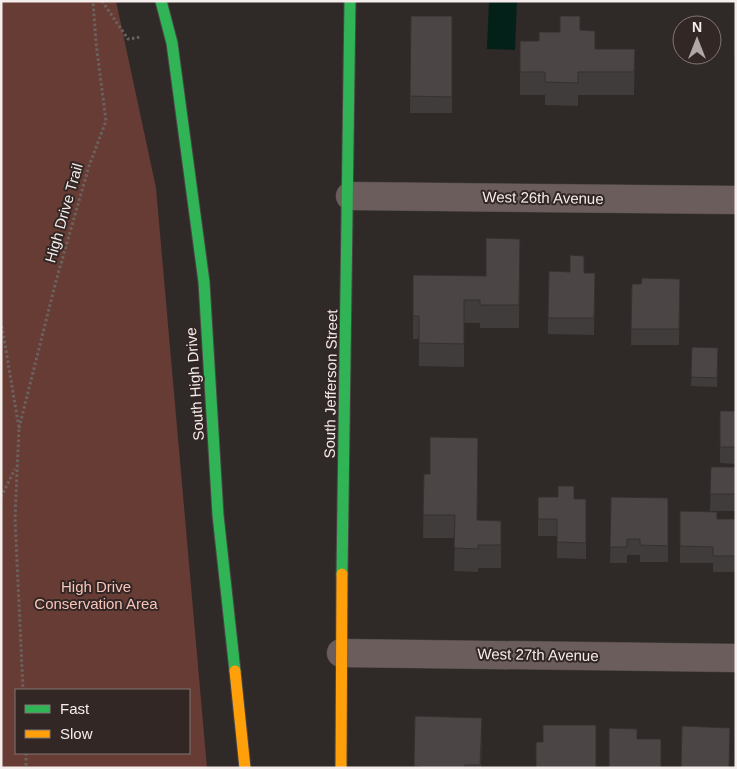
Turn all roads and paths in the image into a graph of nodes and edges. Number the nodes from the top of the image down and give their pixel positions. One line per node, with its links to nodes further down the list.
1 (93, 1): 9 (path, High Drive Trail)
2 (102, 1): 5 (path)
3 (162, 1): 5 (main road, South High Drive)
4 (350, 1): 6 (main road, South Jefferson Street)
5 (169, 32): 17 (main road, South High Drive)
6 (350, 196): 7 (street, West 26th Avenue); 12 (main road, South Jefferson Street)
7 (736, 200)
8 (1, 321): 9 (path)
9 (19, 428): 10 (path)
10 (17, 466): 11 (path); 14 (path)
11 (1, 497)
12 (341, 653): 13 (street, West 27th Avenue); 18 (main road, South Jefferson Street)
13 (736, 658)
14 (23, 689)
15 (26, 754): 16 (path)
16 (26, 768)
17 (245, 768)
18 (340, 768)

